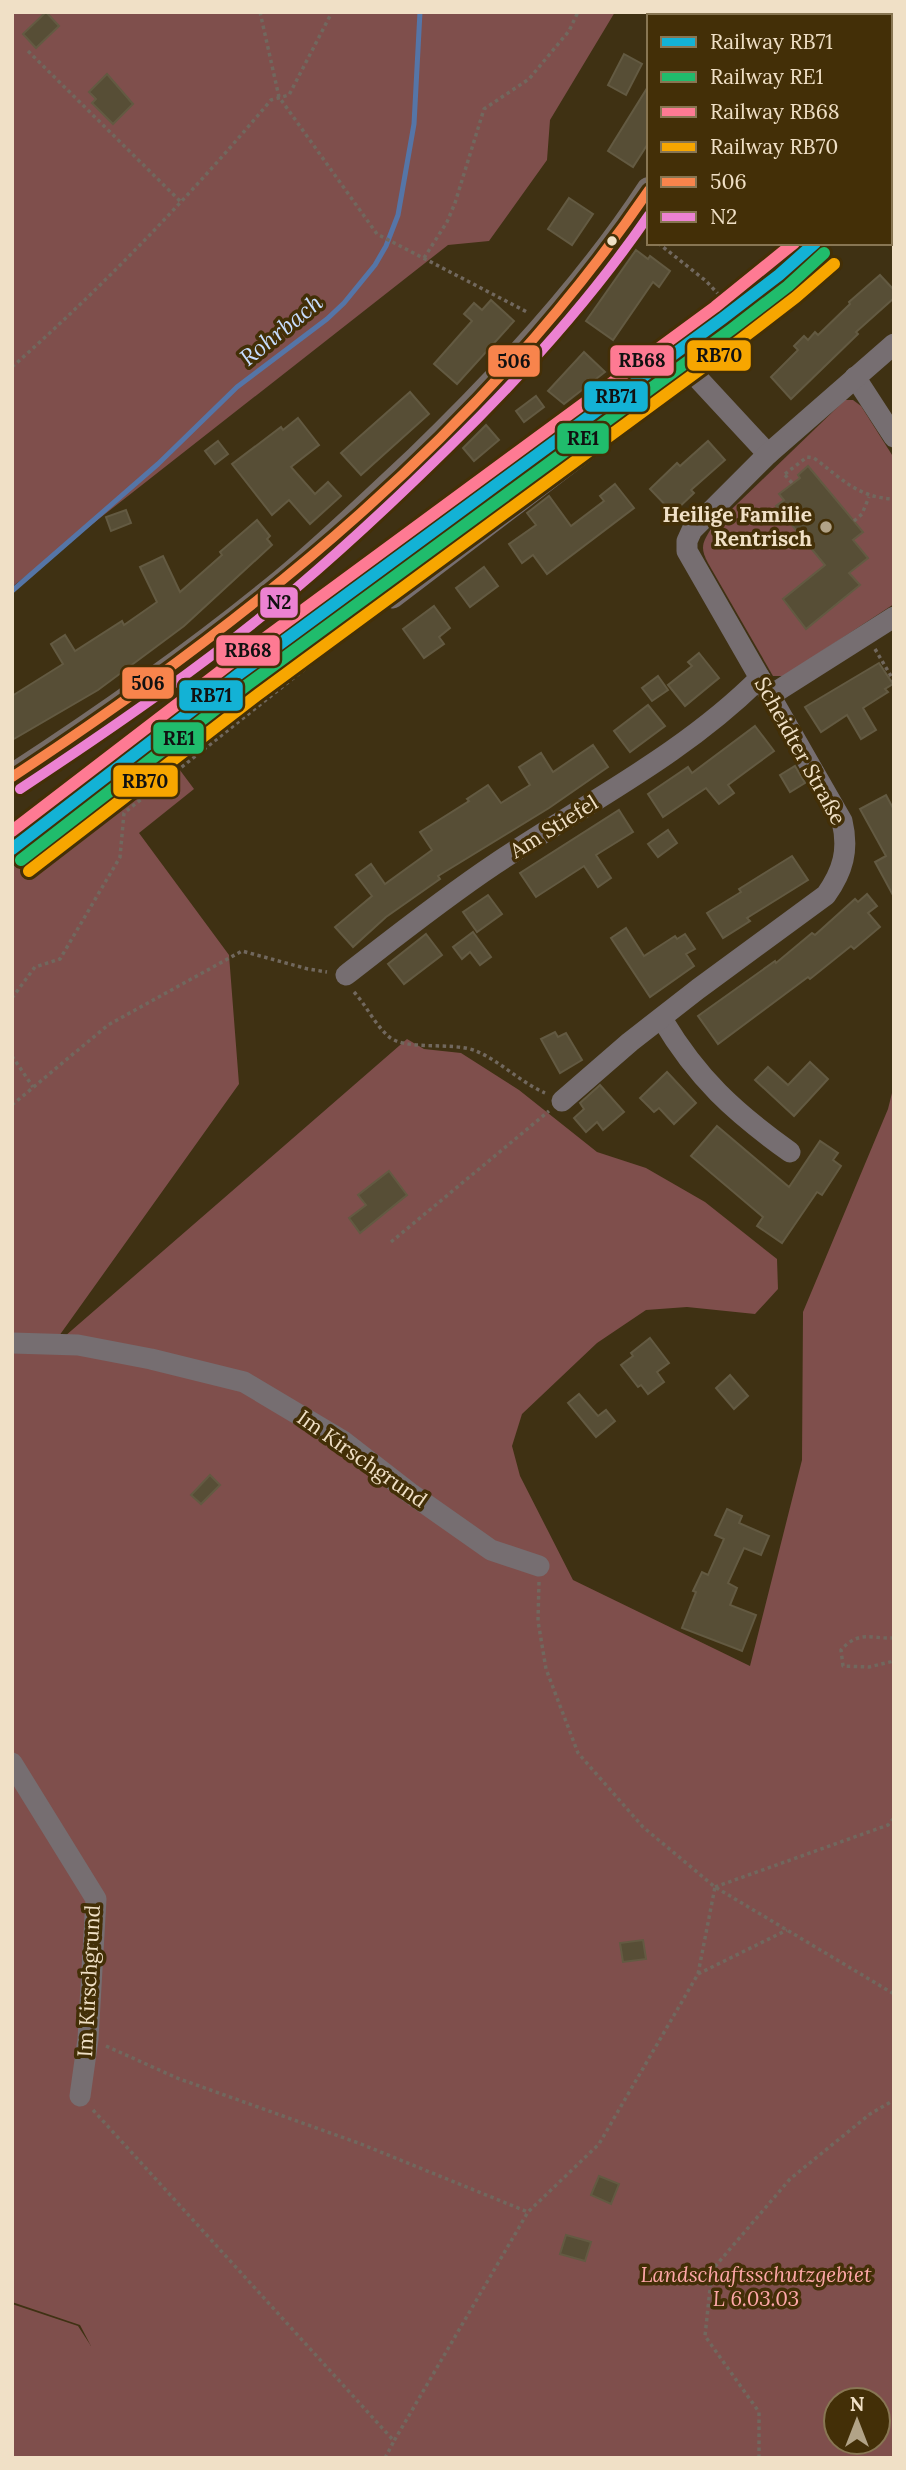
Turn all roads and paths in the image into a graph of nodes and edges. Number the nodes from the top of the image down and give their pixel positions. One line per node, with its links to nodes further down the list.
1 (260, 12): 5 (path)
2 (332, 12): 5 (path)
3 (578, 12): 9 (path)
4 (28, 51): 7 (path)
5 (279, 97): 7 (path); 9 (path)
6 (647, 193): 10 (main road)
7 (182, 203): 12 (path)
8 (661, 245): 13 (path)
9 (424, 258): 10 (path)
10 (545, 325): 26 (main road)
11 (894, 344): 14 (street)
12 (12, 368)
13 (691, 370): 16 (street); 21 (street)
14 (855, 377): 15 (street); 16 (street)
15 (894, 437)
16 (778, 466): 17 (path); 18 (path); 25 (street, Scheidter Straße)
17 (793, 484)
18 (869, 497): 19 (path); 20 (path)
19 (894, 499)
20 (854, 521)
21 (393, 598): 28 (path)
22 (894, 617): 23 (street, Am Stiefel)
23 (866, 634): 24 (path); 25 (street, Am Stiefel)
24 (894, 681)
25 (765, 686): 27 (street, Am Stiefel); 29 (street, Scheidter Straße)
26 (12, 776)
27 (347, 980): 31 (path); 32 (path)
28 (12, 998)
29 (662, 1018): 32 (street, Scheidter Straße); 34 (street)
30 (12, 1056): 31 (path)
31 (33, 1087): 33 (path)
32 (562, 1101): 35 (path)
33 (12, 1105)
34 (790, 1152)
35 (391, 1242)
36 (12, 1343): 37 (street, Im Kirschgrund)
37 (539, 1566): 42 (path)
38 (894, 1638): 39 (path)
39 (894, 1661)
40 (12, 1763): 46 (street, Im Kirschgrund)
41 (894, 1818): 42 (path)
42 (715, 1887): 43 (path); 44 (path)
43 (787, 1930): 44 (path); 45 (path)
44 (698, 1973): 49 (path)
45 (894, 1994)
46 (88, 2039): 47 (street, Im Kirschgrund); 49 (path)
47 (80, 2096): 50 (path)
48 (894, 2100): 52 (path)
49 (528, 2212): 50 (path)
50 (394, 2441): 51 (path)
51 (385, 2458)
52 (759, 2458)

